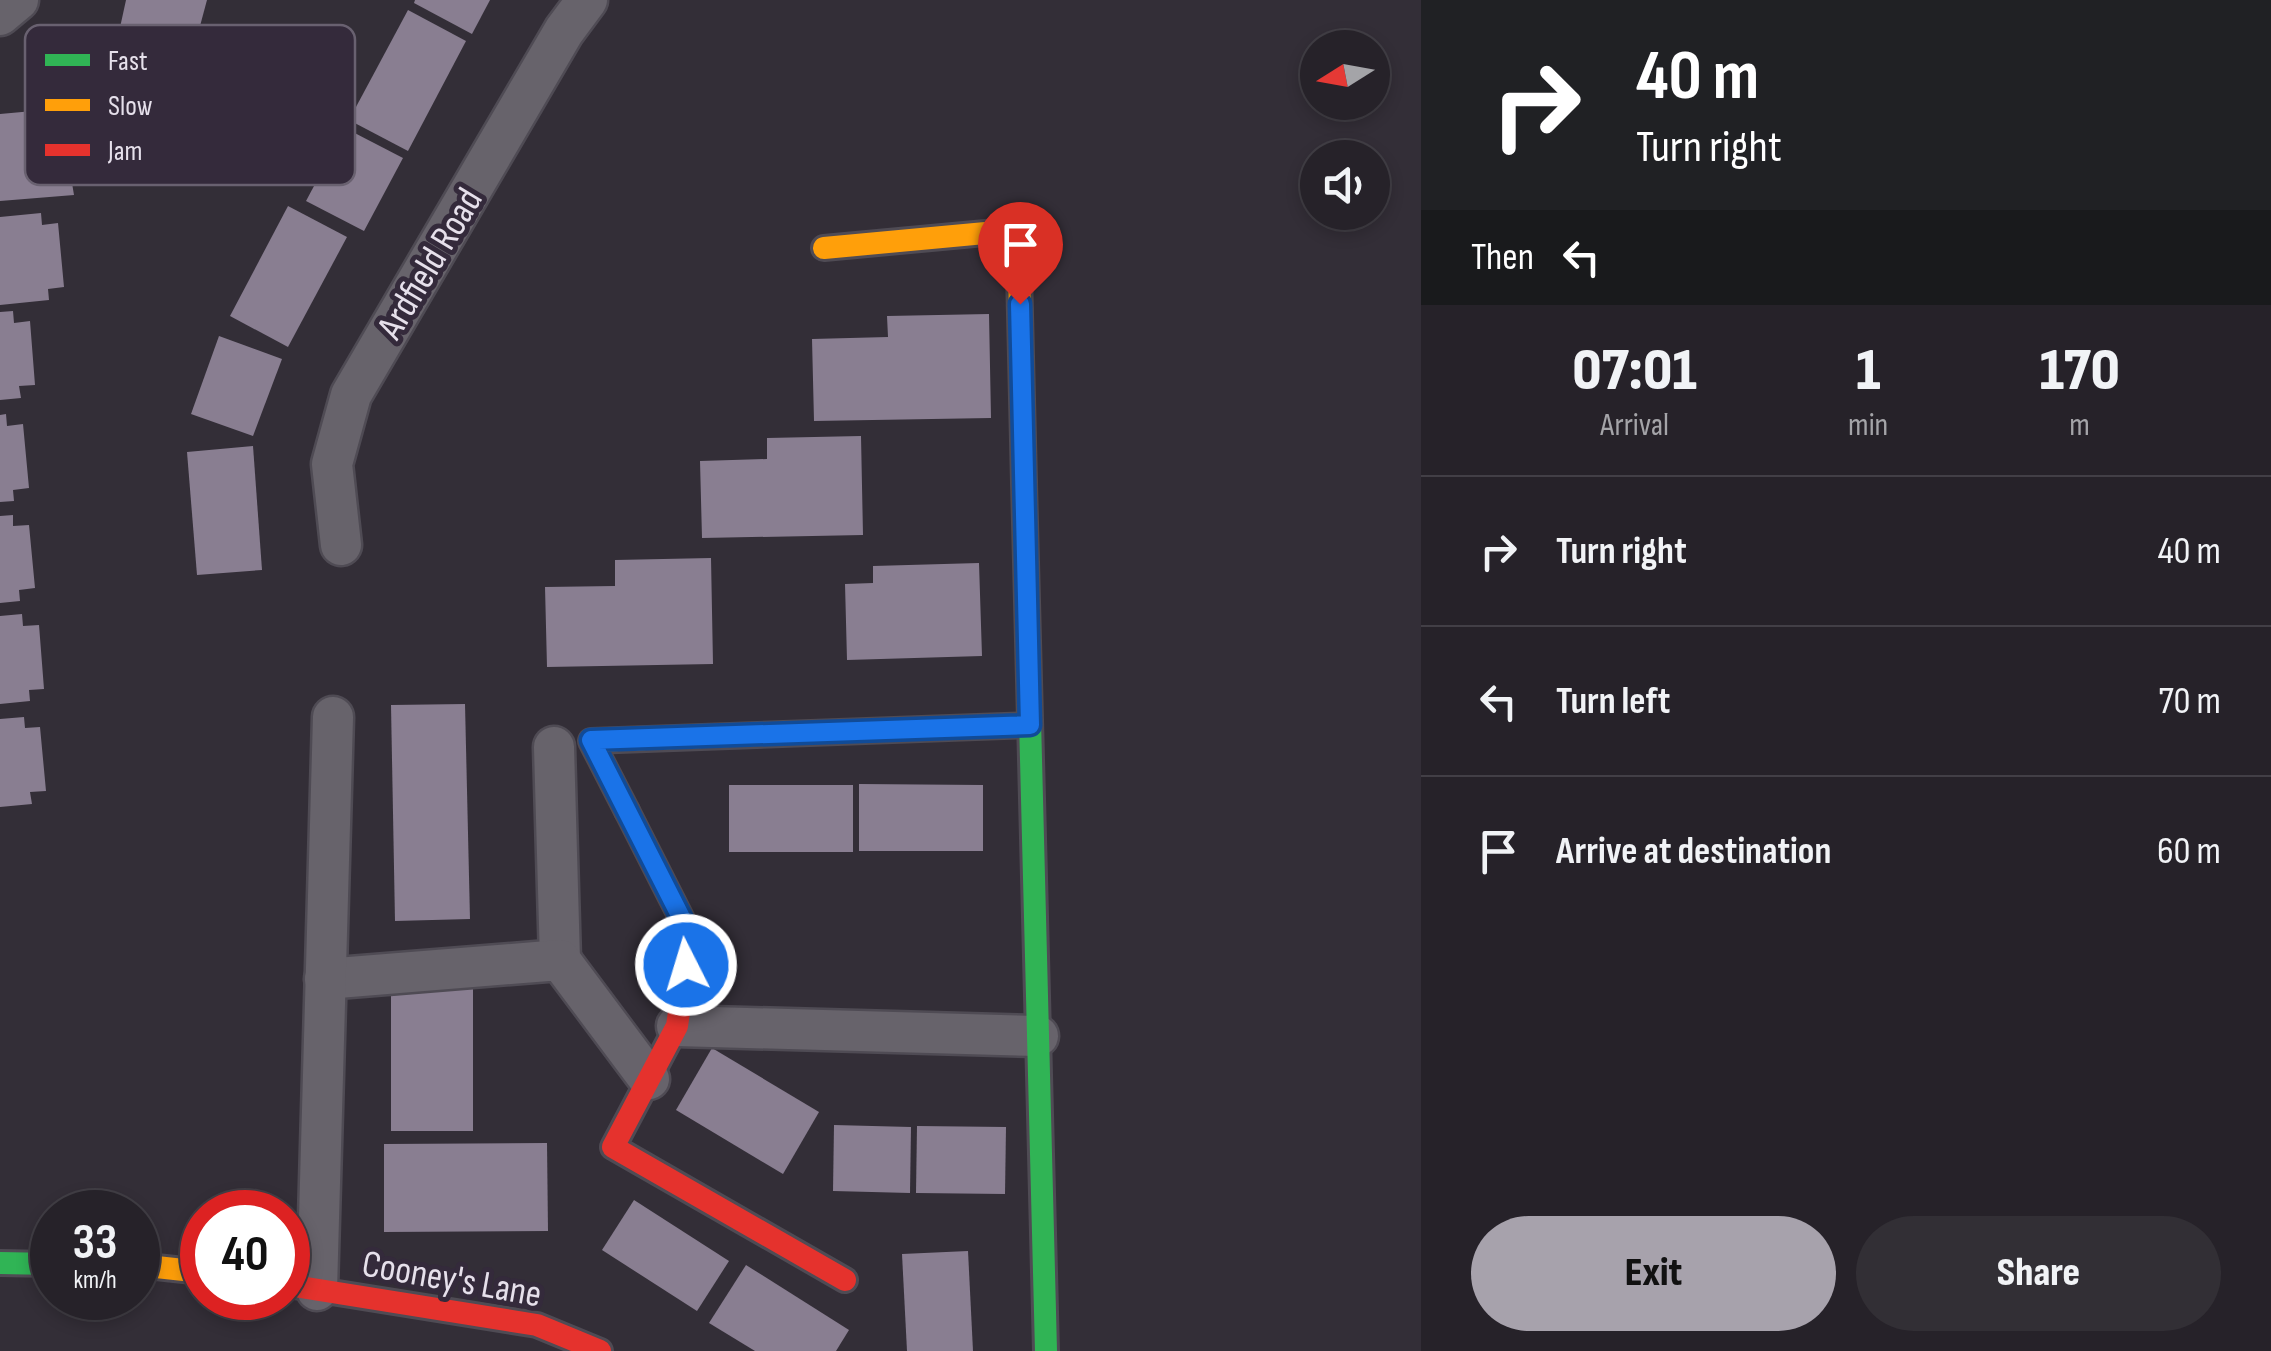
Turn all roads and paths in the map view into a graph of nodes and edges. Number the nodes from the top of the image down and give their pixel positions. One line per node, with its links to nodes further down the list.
1 (18, 0): 3 (street)
2 (587, 0): 5 (street, Ardfield Road)
3 (0, 15)
4 (824, 248): 7 (street)
5 (342, 545)
6 (332, 717): 10 (street)
7 (1030, 725): 11 (street); 12 (street)
8 (554, 747): 9 (street)
9 (560, 960): 10 (street); 13 (street)
10 (325, 979): 14 (street)
11 (678, 1026): 12 (street); 13 (street)
12 (1038, 1036): 20 (street)
13 (649, 1079): 17 (street)
14 (309, 1190)
15 (0, 1263): 16 (street)
16 (30, 1264)
17 (845, 1280)
18 (310, 1289): 19 (street, Cooney's Lane)
19 (600, 1351)
20 (1046, 1351)

